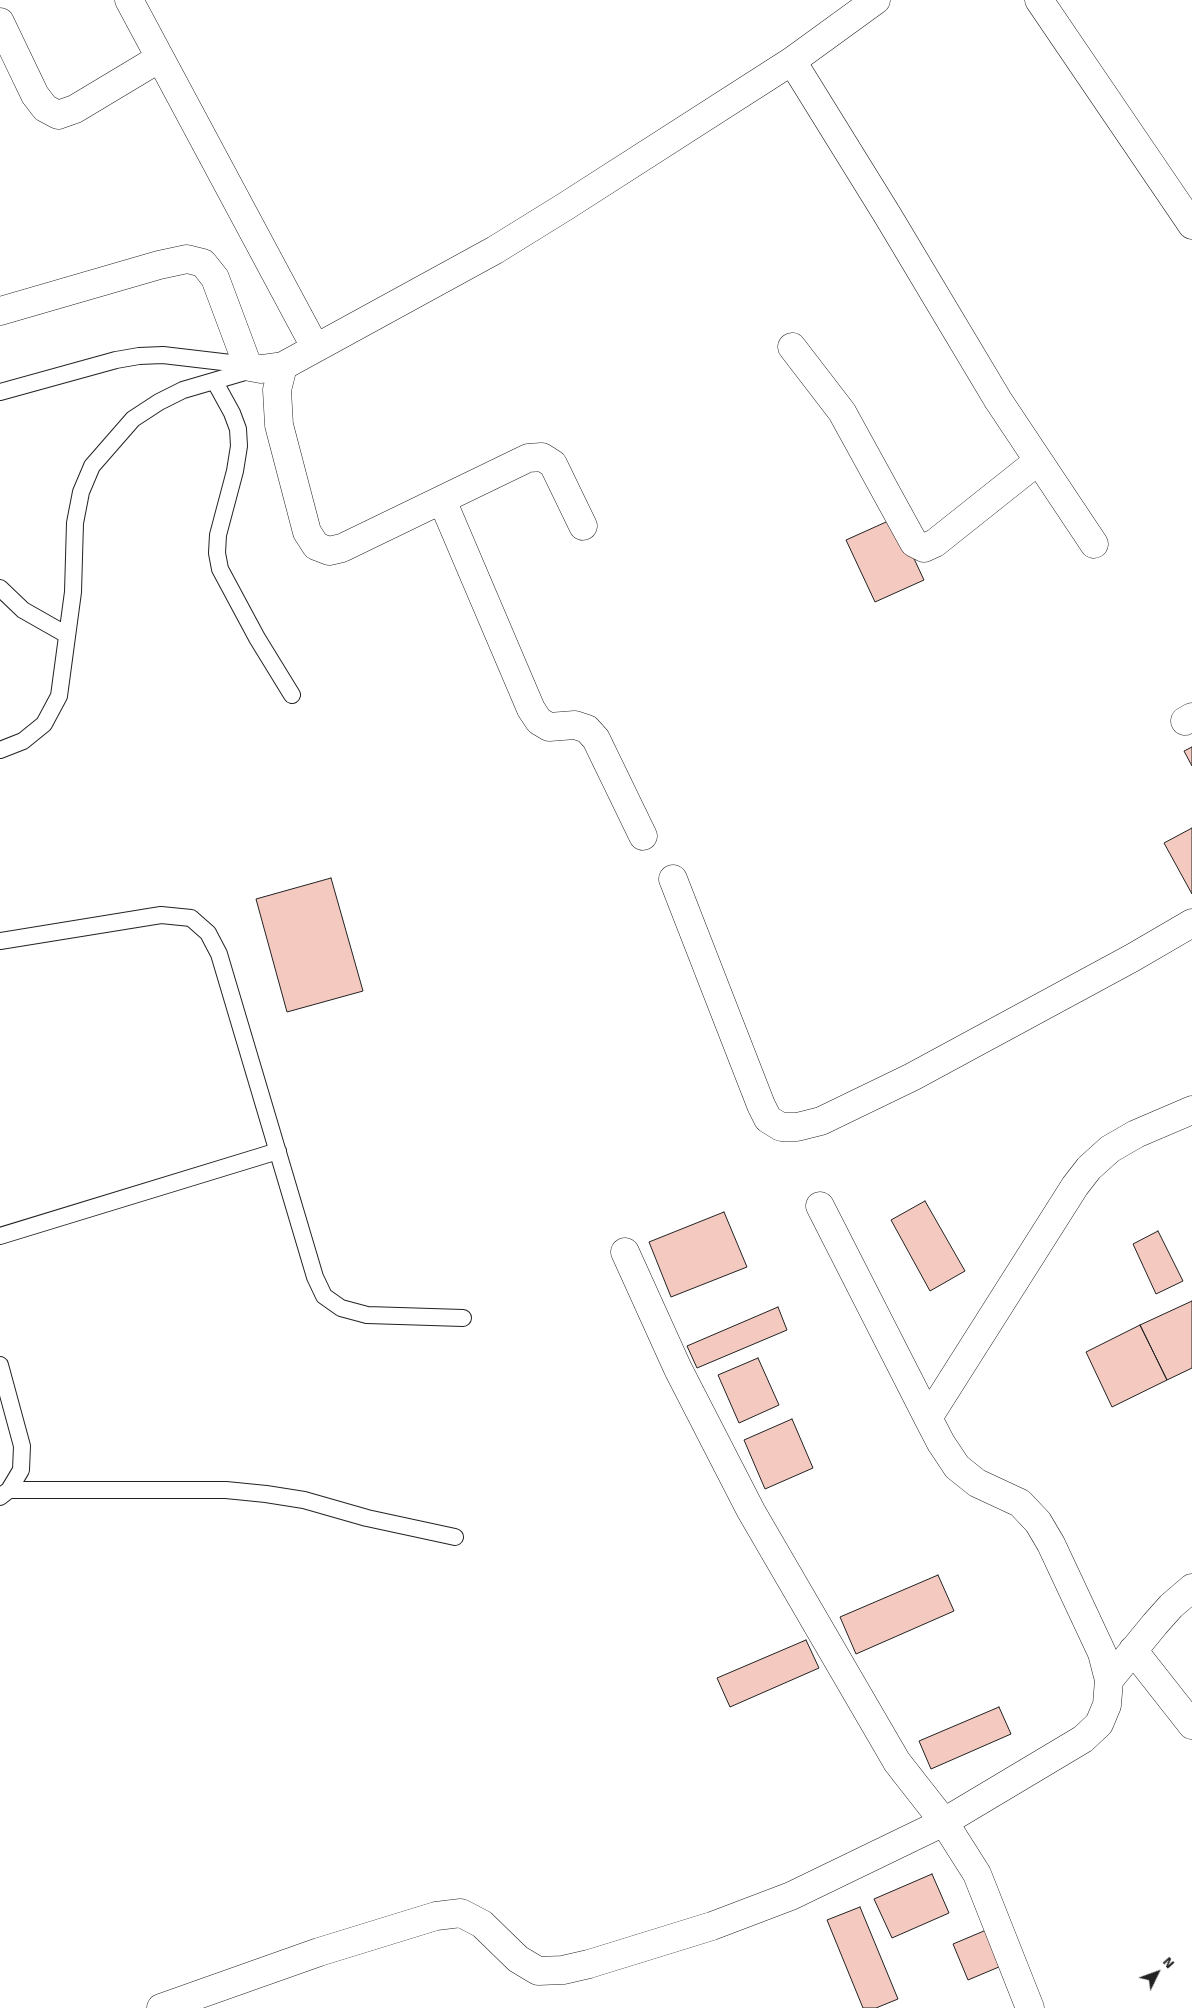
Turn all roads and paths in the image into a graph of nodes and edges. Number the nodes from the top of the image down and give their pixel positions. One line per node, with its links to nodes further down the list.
1 (129, 0): 5 (street)
2 (876, 0): 6 (street)
3 (1039, 0): 7 (street)
4 (0, 22): 5 (street)
5 (160, 58): 9 (street)
6 (792, 61): 9 (street); 15 (street)
7 (1192, 225)
8 (0, 311): 12 (street)
9 (316, 347): 11 (street)
10 (792, 347): 15 (street)
11 (283, 366): 12 (street); 16 (street)
12 (250, 367): 13 (lane); 14 (lane)
13 (215, 382): 20 (lane); 21 (lane)
14 (0, 392)
15 (1038, 461): 18 (street)
16 (442, 500): 17 (street); 23 (street)
17 (583, 526)
18 (1094, 544)
19 (0, 588): 20 (lane)
20 (67, 635): 22 (lane)
21 (292, 695)
22 (0, 750)
23 (643, 836)
24 (673, 879): 25 (street)
25 (1192, 923)
26 (0, 941): 28 (lane)
27 (1192, 1110): 34 (street)
28 (278, 1151): 30 (lane); 32 (lane)
29 (820, 1206): 34 (street)
30 (0, 1236)
31 (625, 1252): 41 (street)
32 (464, 1318)
33 (0, 1365): 35 (lane)
34 (928, 1418): 39 (street)
35 (5, 1494): 36 (lane)
36 (455, 1537)
37 (1192, 1588): 38 (street)
38 (1133, 1650): 39 (street); 40 (street)
39 (1109, 1680): 41 (street)
40 (1192, 1725)
41 (944, 1822): 42 (street); 43 (street)
42 (161, 2008)
43 (1030, 2008)

